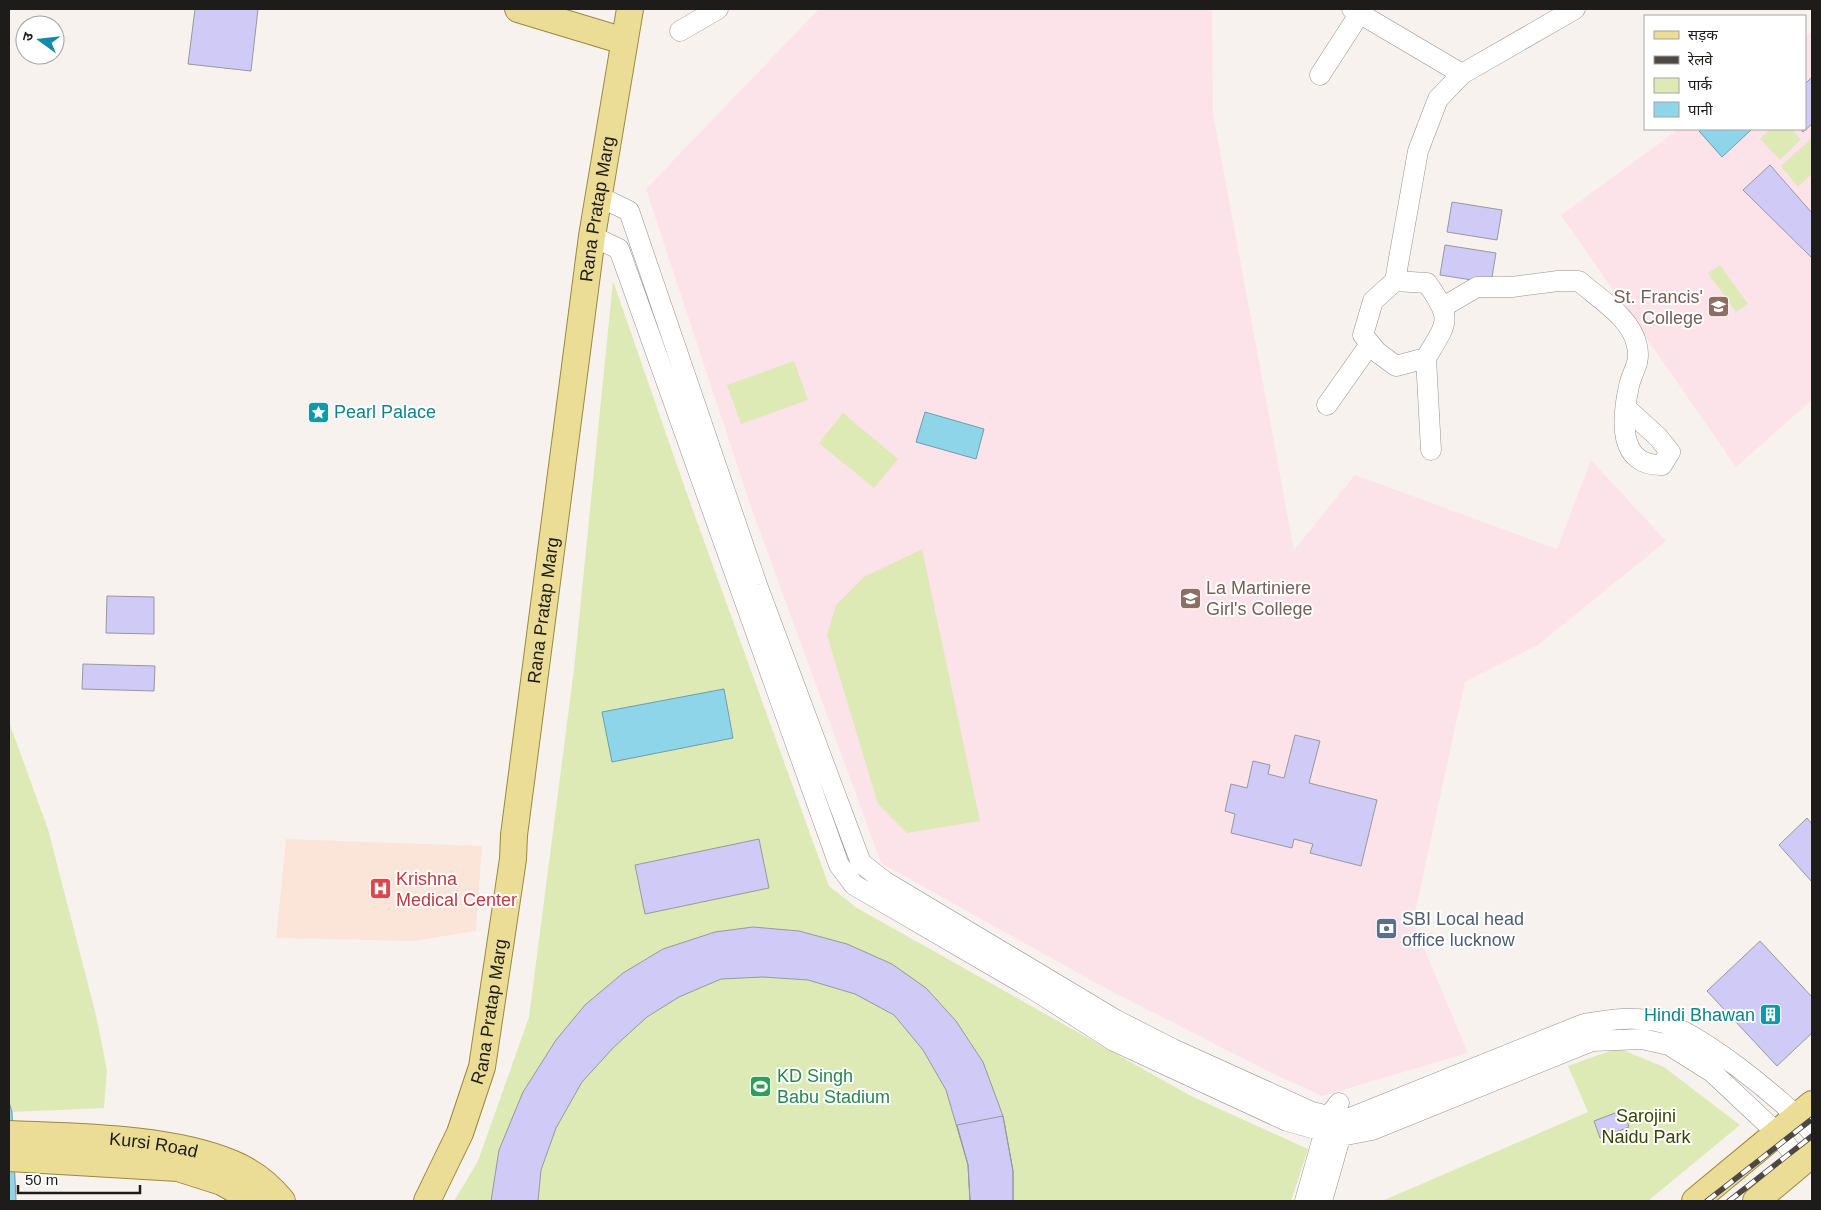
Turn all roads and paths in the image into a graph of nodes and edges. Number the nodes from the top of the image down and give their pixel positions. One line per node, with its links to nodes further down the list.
1 (518, 9): 7 (main road)
2 (630, 9): 7 (main road, Rana Pratap Marg)
3 (718, 9): 6 (street)
4 (1575, 9): 8 (street)
5 (1356, 11): 8 (street); 9 (street)
6 (680, 31)
7 (624, 41): 10 (main road, Rana Pratap Marg)
8 (1462, 74): 12 (street)
9 (1320, 75)
10 (598, 196): 11 (main road, Rana Pratap Marg); 20 (street)
11 (592, 236): 20 (street); 28 (main road, Rana Pratap Marg)
12 (1395, 281): 13 (street); 14 (street)
13 (1443, 306): 15 (street); 17 (street)
14 (1370, 344): 15 (street); 16 (street)
15 (1426, 358): 18 (street)
16 (1327, 404)
17 (1626, 408)
18 (1431, 450)
19 (1807, 1117): 20 (street); 21 (main road)
20 (1335, 1126): 21 (street); 29 (street); 30 (street)
21 (1777, 1133): 25 (street); 31 (main road)
22 (9, 1134): 23 (main road, Kursi Road)
23 (103, 1150): 24 (main road, Kursi Road); 26 (main road, Kursi Road); 27 (main road, Kursi Road)
24 (9, 1158)
25 (1807, 1158): 32 (main road)
26 (255, 1201)
27 (282, 1201)
28 (427, 1201)
29 (1305, 1201)
30 (1322, 1201)
31 (1695, 1201)
32 (1756, 1201)

